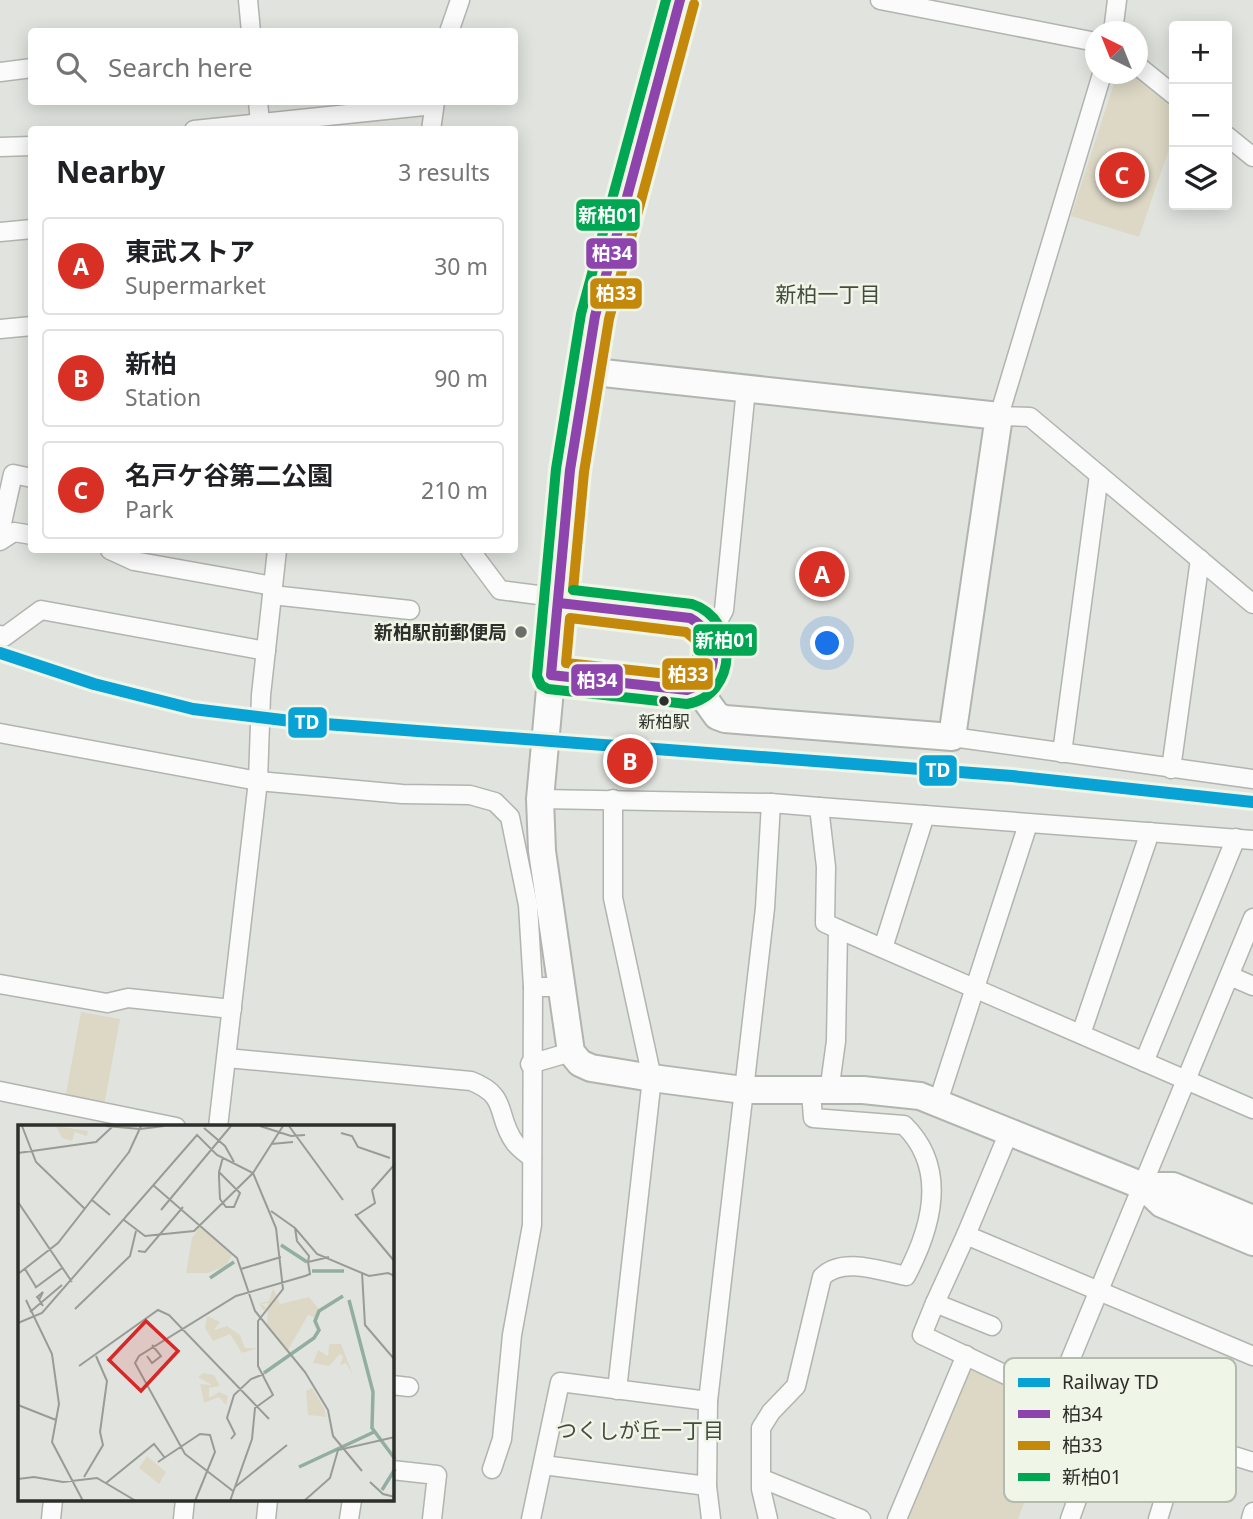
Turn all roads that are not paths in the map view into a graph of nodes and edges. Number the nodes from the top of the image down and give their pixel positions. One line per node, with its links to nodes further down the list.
1 (248, 0): 7 (street)
2 (460, 0): 8 (street)
3 (680, 0): 30 (street)
4 (880, 0): 9 (street)
5 (1117, 0): 6 (street)
6 (1114, 21)
7 (251, 28)
8 (450, 28)
9 (1085, 40)
10 (28, 68): 11 (street)
11 (0, 72)
12 (1148, 74): 14 (street)
13 (1099, 84): 32 (street)
14 (1169, 91)
15 (258, 105): 18 (street)
16 (423, 105): 19 (street)
17 (435, 105): 21 (street)
18 (260, 122): 19 (street); 20 (street)
19 (306, 124)
20 (227, 126)
21 (432, 126)
22 (1232, 140): 25 (street)
23 (28, 146): 24 (street)
24 (0, 147)
25 (1253, 157)
26 (28, 229): 27 (street)
27 (0, 232)
28 (28, 326): 29 (street)
29 (0, 329)
30 (585, 371): 31 (street); 43 (street)
31 (746, 389): 32 (street); 46 (street)
32 (999, 416): 33 (street); 52 (street)
33 (1099, 475): 41 (street); 53 (street)
34 (28, 477): 35 (street)
35 (0, 532)
36 (28, 534): 37 (street)
37 (0, 541)
38 (117, 553): 42 (street)
39 (277, 553): 42 (street)
40 (472, 553): 43 (street)
41 (1200, 559): 44 (street); 54 (street)
42 (272, 590): 45 (street); 48 (street)
43 (559, 603): 46 (street); 49 (street)
44 (1253, 604)
45 (410, 610)
46 (708, 630): 50 (street)
47 (0, 635): 48 (street)
48 (266, 650): 56 (street)
49 (551, 675): 50 (street); 57 (street)
50 (697, 688): 52 (street)
51 (0, 733): 56 (street)
52 (952, 737): 53 (street)
53 (1062, 753): 54 (street)
54 (1171, 769): 55 (street)
55 (1253, 779)
56 (258, 781): 71 (street); 75 (street)
57 (540, 799): 58 (street); 73 (street)
58 (613, 799): 59 (street); 81 (street)
59 (771, 803): 60 (street); 83 (street)
60 (819, 807): 61 (street); 66 (street)
61 (925, 815): 62 (street); 68 (street)
62 (1028, 824): 63 (street); 74 (street)
63 (1150, 832): 64 (street); 76 (street)
64 (1245, 839): 79 (street)
65 (1253, 918): 67 (street)
66 (838, 929): 68 (street); 85 (street)
67 (1249, 939): 69 (street)
68 (883, 948): 74 (street)
69 (1230, 976): 72 (street); 82 (street)
70 (0, 984): 75 (street)
71 (533, 986): 73 (street); 80 (street)
72 (1253, 986)
73 (561, 987): 77 (street)
74 (974, 987): 76 (street); 86 (street)
75 (232, 1009): 78 (street)
76 (1081, 1034): 79 (street)
77 (571, 1052): 80 (street); 81 (street)
78 (227, 1058): 89 (street); 91 (street)
79 (1144, 1062): 82 (street)
80 (530, 1064): 91 (street)
81 (652, 1078): 83 (street); 103 (street)
82 (1186, 1080): 87 (street); 92 (street)
83 (743, 1090): 85 (street); 104 (street)
84 (0, 1091): 88 (street)
85 (820, 1092): 86 (street); 110 (street)
86 (937, 1102): 90 (street)
87 (1253, 1109)
88 (166, 1125)
89 (218, 1125)
90 (1009, 1132): 92 (street); 94 (street)
91 (532, 1158): 108 (street)
92 (1143, 1186): 93 (street); 95 (street); 96 (street)
93 (1253, 1219)
94 (966, 1235): 96 (street); 97 (street)
95 (1253, 1242)
96 (1100, 1290): 100 (street); 101 (street)
97 (935, 1303): 98 (street); 99 (street)
98 (992, 1326)
99 (965, 1355): 102 (street); 120 (street)
100 (1253, 1356)
101 (1071, 1358)
102 (1004, 1374)
103 (617, 1390): 104 (street); 107 (street)
104 (708, 1401): 111 (street)
105 (1236, 1456): 106 (street)
106 (1253, 1462)
107 (543, 1465): 111 (street); 116 (street)
108 (492, 1469)
109 (394, 1470): 115 (street)
110 (763, 1479): 118 (street); 119 (street)
111 (707, 1486): 117 (street)
112 (1076, 1502): 121 (street)
113 (1163, 1502): 122 (street)
114 (1253, 1512): 123 (street)
115 (432, 1519)
116 (531, 1519)
117 (711, 1519)
118 (768, 1519)
119 (861, 1519)
120 (897, 1519)
121 (1070, 1519)
122 (1158, 1519)
123 (1251, 1519)

